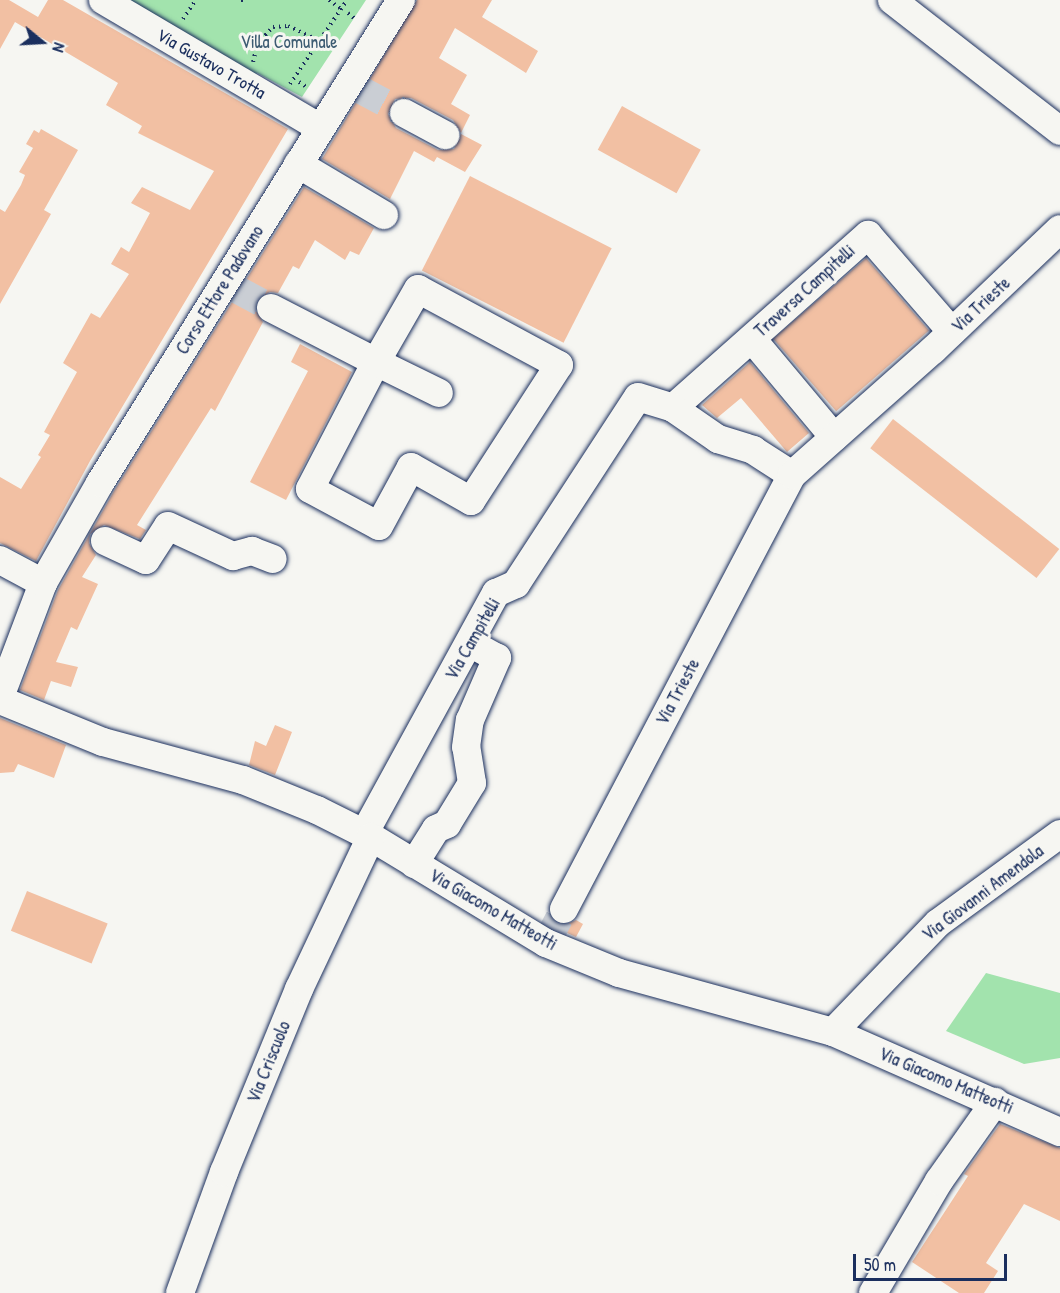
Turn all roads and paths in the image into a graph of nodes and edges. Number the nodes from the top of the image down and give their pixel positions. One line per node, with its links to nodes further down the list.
1 (103, 0): 19 (street, Via Gustavo Trotta)
2 (196, 0): 12 (path)
3 (241, 0): 4 (path)
4 (247, 0)
5 (328, 0): 9 (path)
6 (347, 0): 9 (path)
7 (401, 0): 19 (street, Corso Ettore Padovano)
8 (892, 0): 20 (street)
9 (341, 9): 13 (path)
10 (348, 13): 11 (path)
11 (354, 18)
12 (180, 23)
13 (320, 41): 14 (path); 16 (path)
14 (258, 71)
15 (299, 82): 17 (path)
16 (290, 85)
17 (308, 88)
18 (404, 113): 21 (street)
19 (320, 128): 22 (street, Corso Ettore Padovano)
20 (1060, 131)
21 (445, 135)
22 (298, 164): 23 (street); 33 (street, Corso Ettore Padovano)
23 (384, 215)
24 (1060, 229): 26 (street, Via Trieste)
25 (271, 308): 28 (street)
26 (952, 332): 27 (street, Traversa Campitelli); 31 (street, Via Trieste)
27 (752, 339): 30 (street, Traversa Campitelli); 31 (street)
28 (376, 362): 28 (street); 29 (street)
29 (439, 393)
30 (673, 408): 32 (street); 37 (street, Via Campitelli)
31 (834, 437): 32 (street, Via Trieste)
32 (792, 475): 42 (street, Via Trieste)
33 (90, 533): 34 (street); 36 (street, Corso Ettore Padovano)
34 (273, 559)
35 (0, 560): 36 (street)
36 (43, 583): 38 (street, Corso Ettore Padovano)
37 (470, 643): 40 (street, Via Campitelli); 41 (street)
38 (0, 699): 40 (street, Via Giacomo Matteotti)
39 (1060, 834): 43 (street, Via Giovanni Amendola)
40 (367, 836): 41 (street, Via Giacomo Matteotti); 46 (street, Via Criscuolo)
41 (414, 864): 43 (street, Via Giacomo Matteotti)
42 (564, 909)
43 (833, 1032): 44 (street, Via Giacomo Matteotti)
44 (995, 1102): 45 (street, Via Giacomo Matteotti); 47 (street)
45 (1060, 1132)
46 (180, 1293)
47 (873, 1293)

